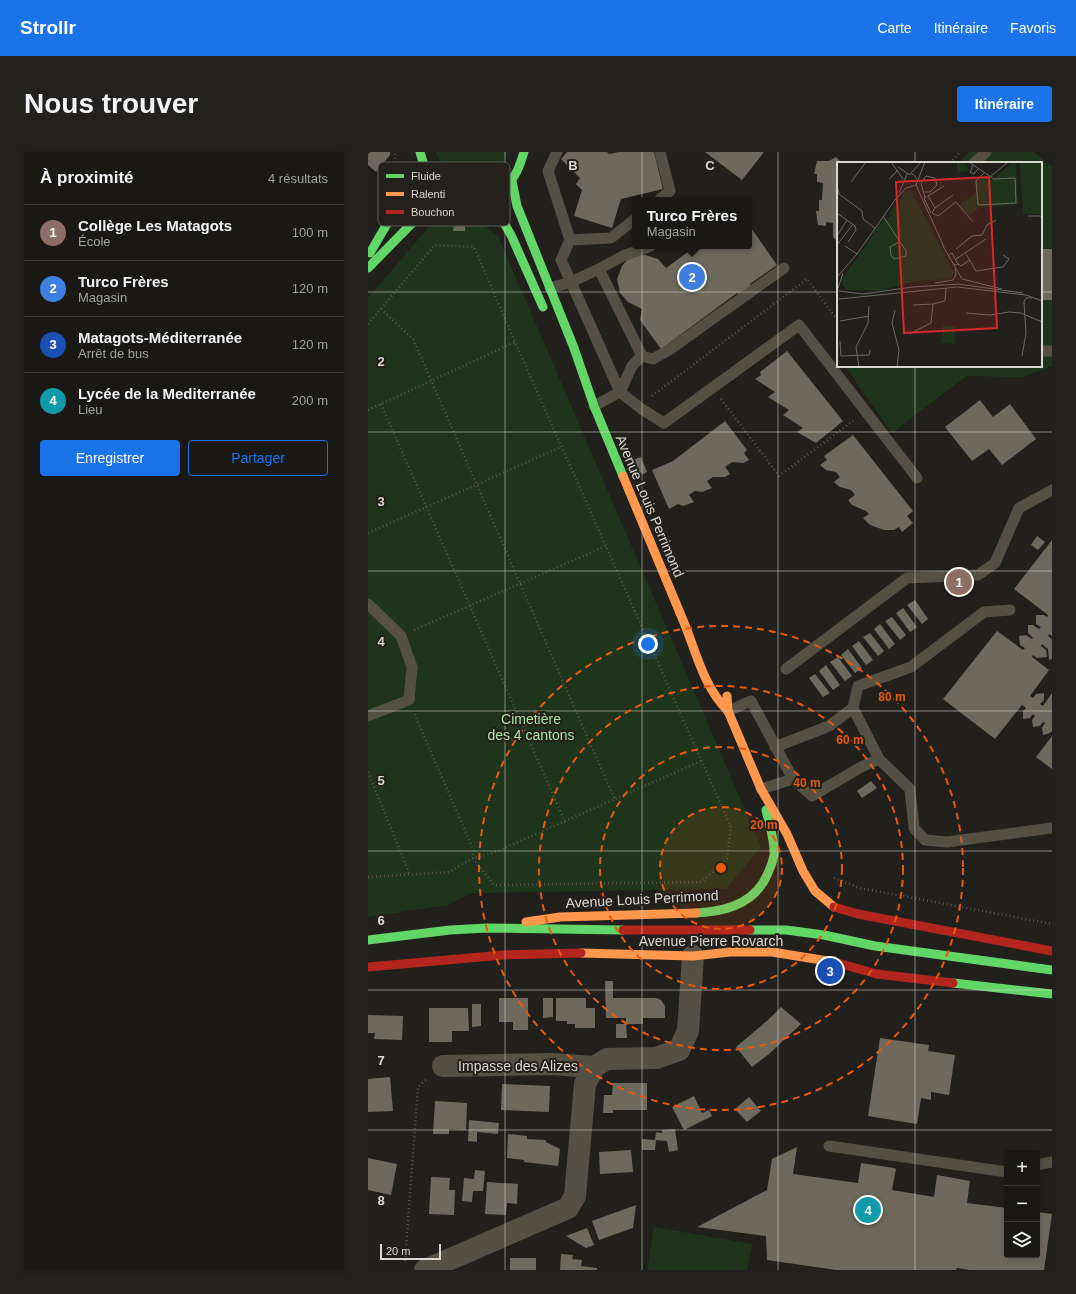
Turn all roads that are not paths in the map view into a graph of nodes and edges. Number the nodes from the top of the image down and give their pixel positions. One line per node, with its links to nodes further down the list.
1 (420, 152): 6 (main road)
2 (524, 152): 8 (main road)
3 (557, 152): 14 (lane)
4 (660, 152): 9 (lane)
5 (986, 152): 7 (lane)
6 (422, 162)
7 (975, 162)
8 (512, 181): 21 (main road, Avenue Louis Perrimond)
9 (663, 197)
10 (632, 221): 14 (lane)
11 (386, 226): 16 (main road)
12 (409, 226): 17 (main road)
13 (505, 226): 22 (main road)
14 (570, 240): 20 (lane)
15 (643, 249): 19 (lane)
16 (368, 257)
17 (368, 268)
18 (784, 268): 26 (lane)
19 (599, 269): 20 (lane); 26 (lane)
20 (571, 282): 21 (lane); 28 (lane)
21 (550, 288): 27 (main road, Avenue Louis Perrimond)
22 (546, 313)
23 (1042, 350): 24 (lane)
24 (1052, 351)
25 (566, 354): 27 (main road, Avenue Louis Perrimond)
26 (642, 356): 28 (lane)
27 (584, 381): 29 (main road, Avenue Louis Perrimond)
28 (620, 392): 29 (lane); 30 (lane)
29 (594, 406): 34 (main road, Avenue Louis Perrimond)
30 (917, 478)
31 (1052, 490): 36 (lane)
32 (368, 604): 40 (lane)
33 (1010, 610): 38 (lane)
34 (691, 640): 35 (main road); 39 (main road, Avenue Louis Perrimond)
35 (710, 663)
36 (786, 669)
37 (723, 687): 39 (main road, Avenue Louis Perrimond)
38 (853, 708): 41 (lane); 42 (lane)
39 (728, 710): 41 (lane); 44 (main road, Avenue Louis Perrimond)
40 (368, 716)
41 (775, 747): 43 (lane)
42 (879, 759): 43 (lane); 45 (lane)
43 (793, 779): 44 (lane)
44 (761, 789): 46 (main road, Avenue Louis Perrimond); 48 (main road, Avenue Louis Perrimond)
45 (1052, 828)
46 (487, 928): 47 (main road, Avenue Pierre Rovarch); 51 (main road, Avenue Pierre Rovarch)
47 (368, 940)
48 (1052, 951)
49 (693, 956): 50 (main road, Avenue Pierre Rovarch); 52 (main road, Avenue Pierre Rovarch); 54 (street)
50 (368, 967)
51 (1052, 970)
52 (1052, 994)
53 (443, 1066): 54 (street, Impasse des Alizes)
54 (594, 1067): 59 (street)
55 (829, 1146): 58 (lane)
56 (1052, 1162): 57 (lane)
57 (1040, 1164)
58 (1004, 1172)
59 (425, 1270)

